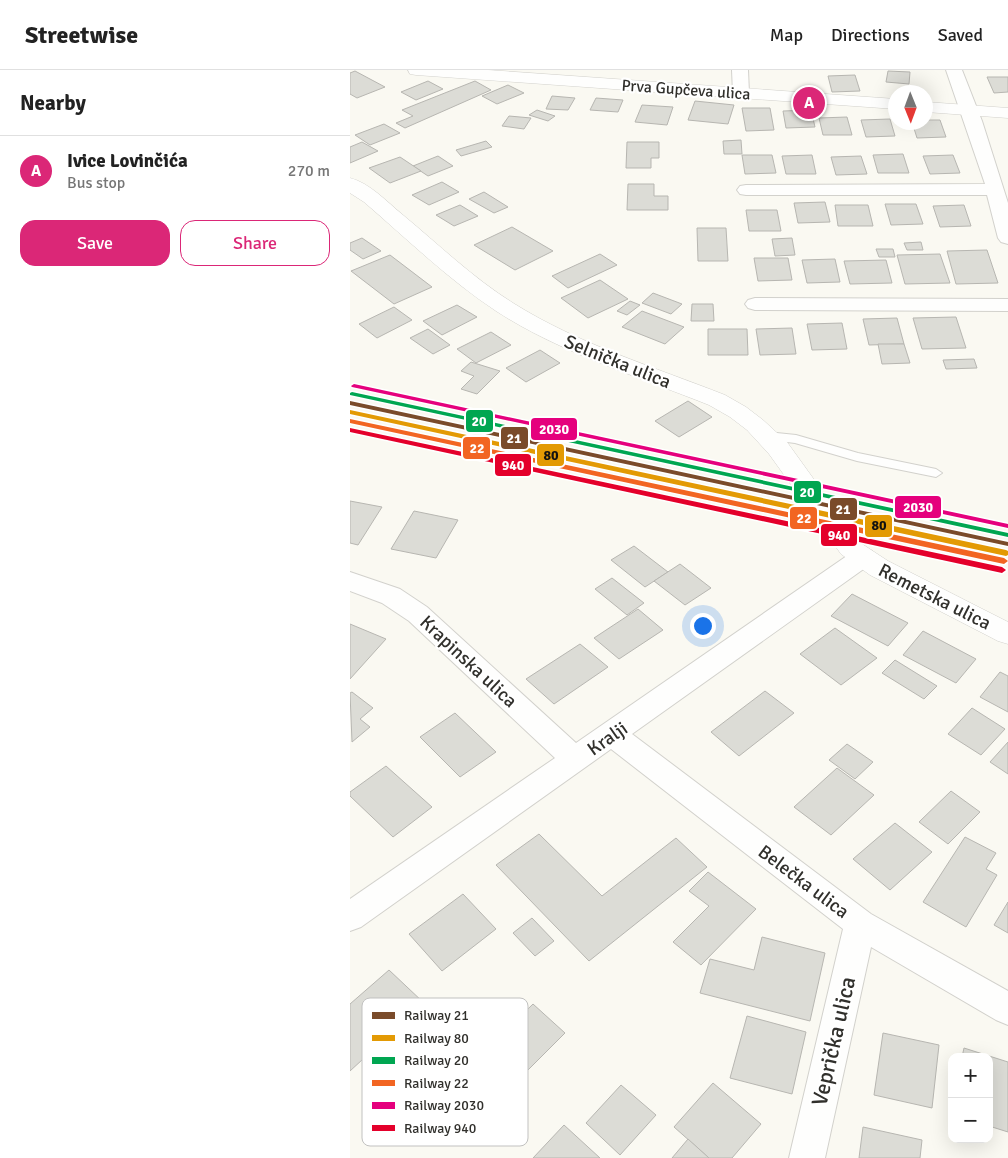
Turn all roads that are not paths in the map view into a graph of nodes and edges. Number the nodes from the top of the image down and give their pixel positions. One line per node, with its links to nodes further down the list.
1 (416, 70): 4 (street, Prva Gupčeva ulica)
2 (740, 70): 4 (street)
3 (954, 70): 7 (street)
4 (741, 93): 5 (street, Prva Gupčeva ulica)
5 (888, 103)
6 (933, 108): 7 (street)
7 (968, 110): 8 (street); 10 (street)
8 (1008, 113)
9 (350, 184): 15 (street, Selnička ulica)
10 (995, 189): 11 (street); 12 (street)
11 (746, 190)
12 (1008, 238)
13 (755, 304): 14 (street)
14 (1008, 305)
15 (767, 436): 16 (lane); 17 (street, Selnička ulica)
16 (936, 473)
17 (863, 557): 19 (street, Remetska ulica); 20 (street, Kralji)
18 (350, 581): 21 (street, Krapinska ulica)
19 (1008, 634)
20 (612, 734): 21 (street, Kralji); 23 (street, Belečka ulica)
21 (576, 760): 22 (street, Kralji)
22 (350, 917)
23 (860, 924): 24 (street, Belečka ulica); 25 (street, Veprička ulica)
24 (1008, 1009)
25 (807, 1158)

